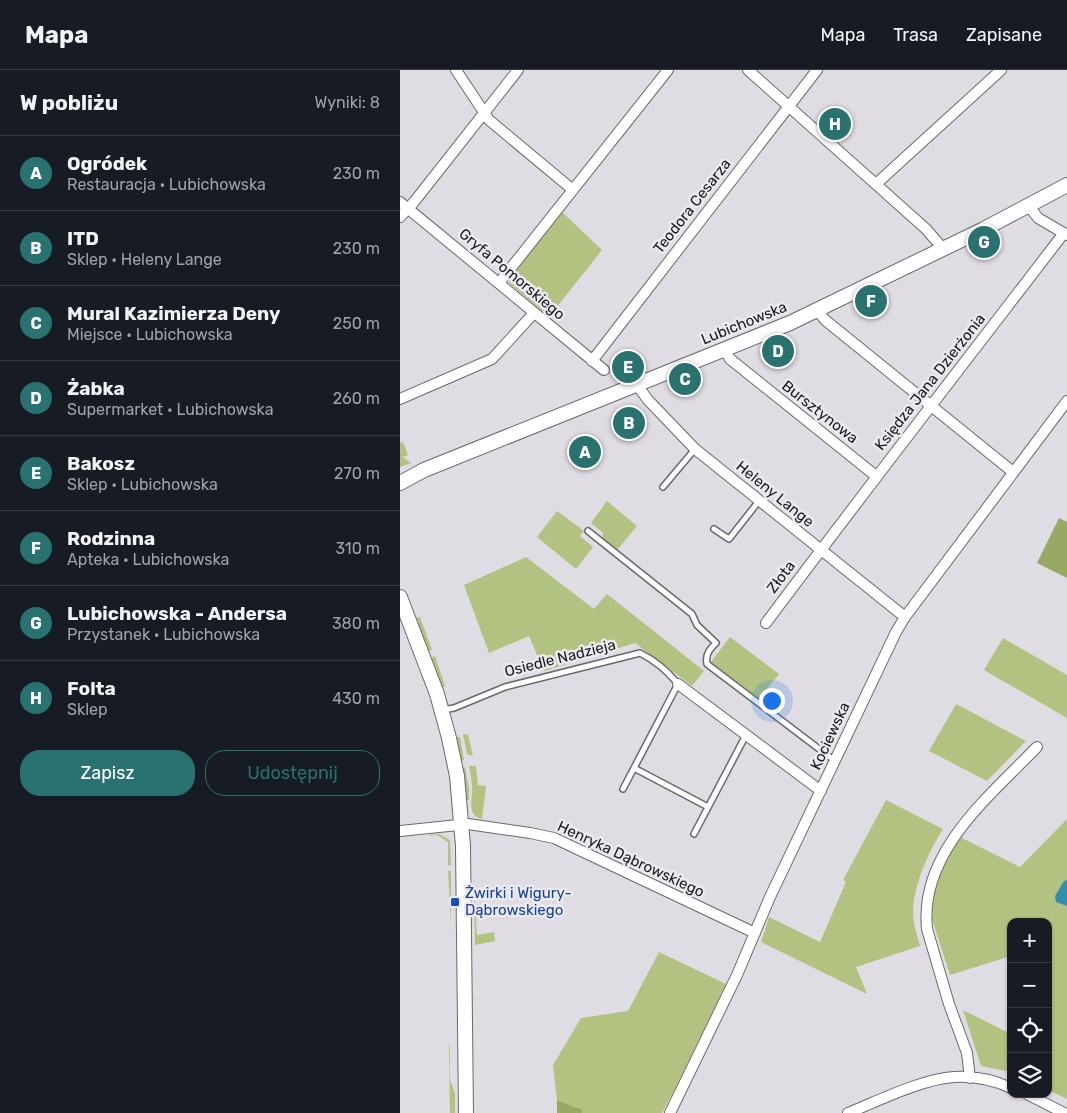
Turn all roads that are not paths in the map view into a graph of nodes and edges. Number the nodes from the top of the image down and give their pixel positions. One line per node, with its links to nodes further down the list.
1 (456, 70): 8 (street)
2 (518, 70): 8 (street)
3 (668, 70): 11 (street)
4 (748, 70): 7 (street)
5 (817, 70): 7 (street, Teodora Cesarza)
6 (1001, 70): 9 (street)
7 (788, 106): 9 (street); 21 (street, Teodora Cesarza)
8 (485, 112): 11 (street); 12 (street)
9 (876, 184): 16 (street)
10 (1067, 185): 13 (street, Lubichowska)
11 (573, 190): 17 (street)
12 (404, 205): 14 (street); 17 (street, Gryfa Pomorskiego)
13 (1029, 206): 15 (street); 16 (street, Lubichowska)
14 (400, 217)
15 (1065, 234): 26 (street, Księdza Jana Dzierżonia)
16 (941, 250): 18 (street, Lubichowska)
17 (499, 283): 19 (street, Gryfa Pomorskiego)
18 (816, 310): 20 (street, Lubichowska); 26 (street)
19 (534, 313): 21 (street, Gryfa Pomorskiego); 24 (street)
20 (724, 349): 23 (street, Lubichowska); 31 (street, Bursztynowa)
21 (592, 360): 22 (street, Gryfa Pomorskiego)
22 (604, 370)
23 (637, 385): 27 (street, Heleny Lange); 28 (street, Lubichowska)
24 (400, 400)
25 (1067, 401): 29 (street, Kociewska)
26 (932, 407): 29 (street); 31 (street, Księdza Jana Dzierżonia)
27 (695, 449): 33 (lane); 34 (street, Heleny Lange)
28 (424, 470): 30 (street, Lubichowska); 32 (street, Lubichowska)
29 (1013, 472): 39 (street, Kociewska)
30 (400, 476)
31 (876, 476): 37 (street, Księdza Jana Dzierżonia)
32 (400, 482)
33 (663, 487)
34 (759, 500): 35 (lane); 37 (street, Heleny Lange)
35 (714, 529)
36 (588, 531): 45 (lane)
37 (821, 550): 39 (street, Heleny Lange); 40 (street, Złota)
38 (400, 596): 42 (street)
39 (905, 617): 45 (street, Kociewska)
40 (766, 623)
41 (678, 684): 42 (lane, Osiedle Nadzieja); 43 (street, Osiedle Nadzieja); 46 (lane)
42 (441, 710): 50 (street)
43 (746, 735): 48 (street, Osiedle Nadzieja); 49 (lane)
44 (1037, 747): 54 (street)
45 (836, 761): 48 (street, Kociewska)
46 (634, 768): 47 (lane); 49 (lane)
47 (623, 789)
48 (821, 791): 53 (street, Kociewska)
49 (708, 807): 52 (lane)
50 (462, 824): 51 (street, Henryka Dąbrowskiego); 53 (street, Henryka Dąbrowskiego); 57 (street)
51 (400, 831)
52 (694, 834)
53 (755, 933): 58 (street, Kociewska)
54 (970, 1078): 55 (street); 59 (street)
55 (1007, 1087)
56 (1035, 1098): 60 (street)
57 (466, 1113)
58 (670, 1113)
59 (848, 1113)
60 (1064, 1113)

